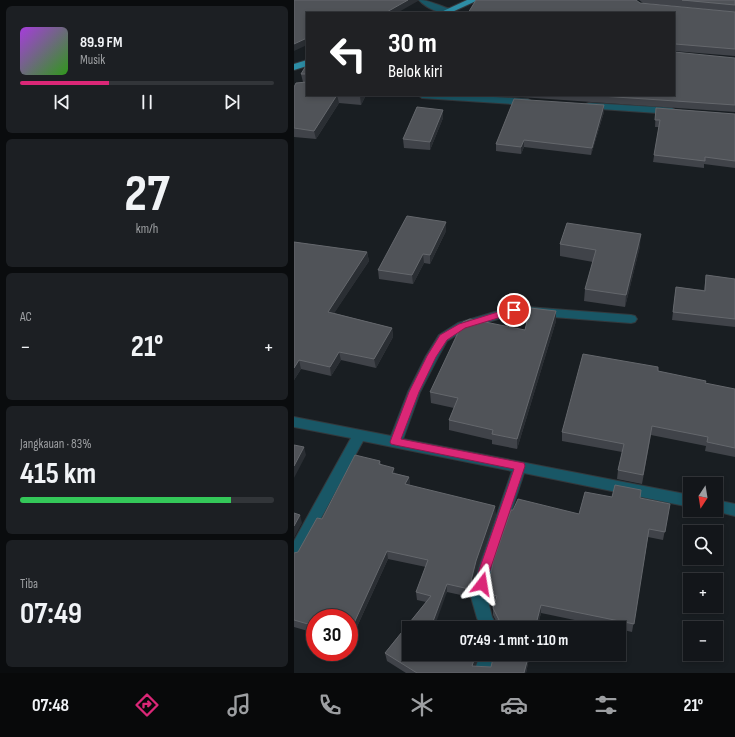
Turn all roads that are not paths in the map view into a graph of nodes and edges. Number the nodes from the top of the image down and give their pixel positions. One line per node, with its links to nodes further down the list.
1 (423, 0): 3 (street)
2 (474, 0): 3 (main road)
3 (445, 12)
4 (306, 63): 5 (main road)
5 (294, 67)
6 (437, 96): 7 (street)
7 (540, 103)
8 (579, 105): 9 (street)
9 (680, 112)
10 (631, 319): 13 (street)
11 (294, 422): 12 (street)
12 (359, 435): 13 (street); 18 (street)
13 (395, 442): 14 (street)
14 (520, 466): 15 (street); 19 (street)
15 (683, 500)
16 (723, 507): 17 (street)
17 (735, 510)
18 (294, 555)
19 (486, 621)
20 (486, 661): 21 (street)
21 (482, 673)

